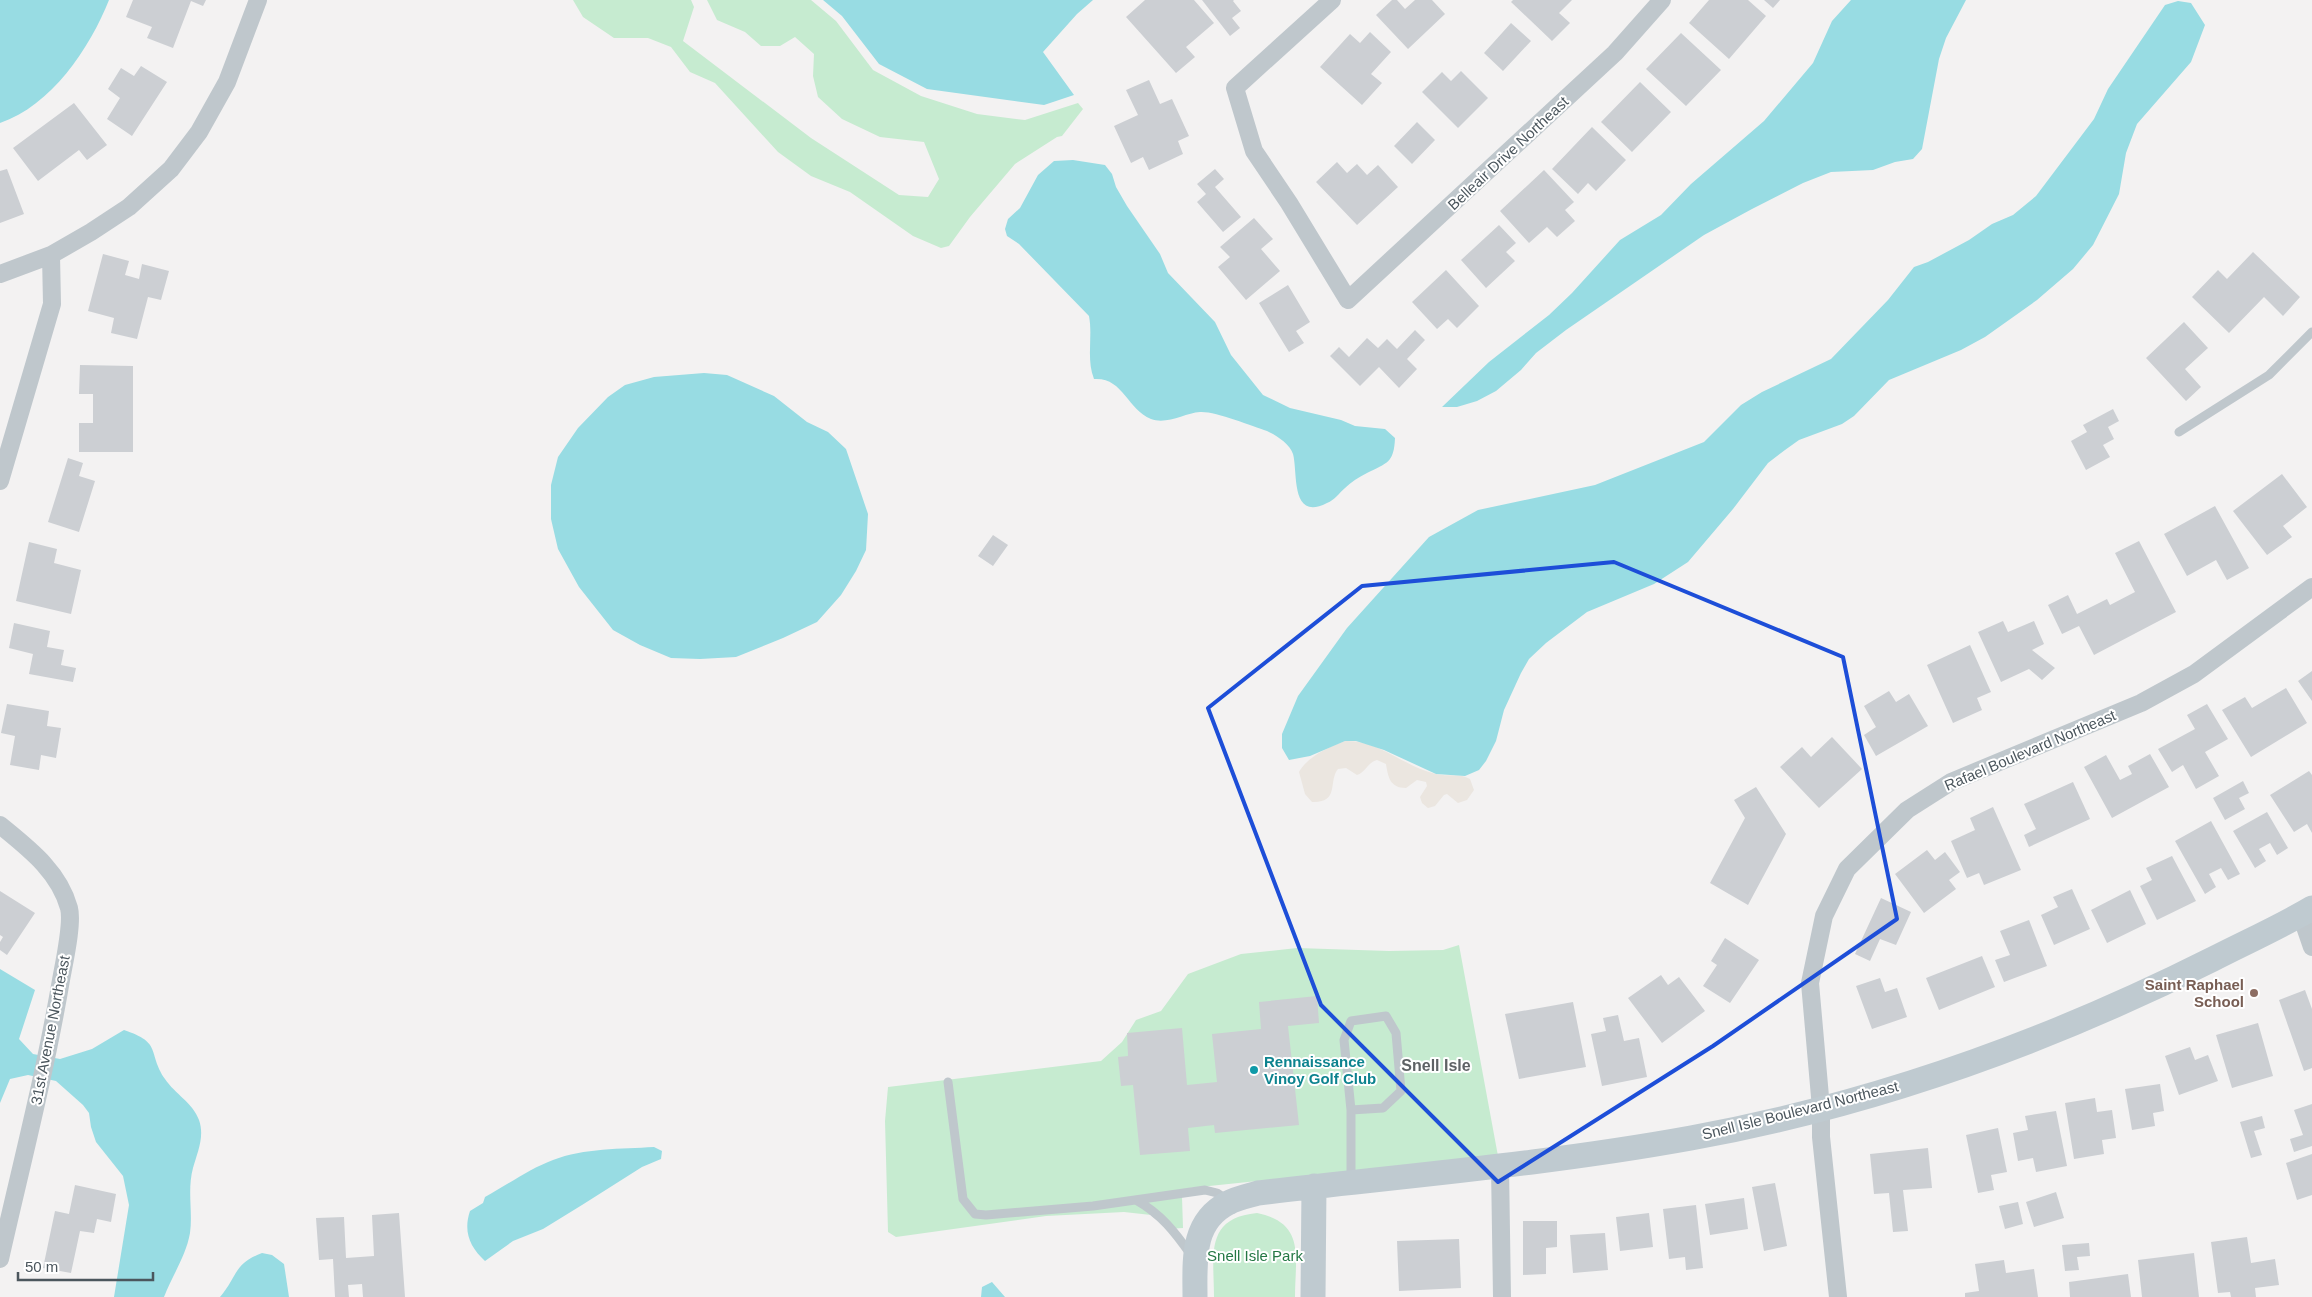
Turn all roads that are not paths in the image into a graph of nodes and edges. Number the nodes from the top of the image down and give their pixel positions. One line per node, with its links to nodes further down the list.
1 (258, 0): 4 (street)
2 (1332, 0): 3 (street, Belleair Drive Northeast)
3 (1662, 0)
4 (51, 255): 5 (street); 8 (street)
5 (0, 274)
6 (2312, 332): 7 (lane)
7 (2179, 432)
8 (0, 481)
9 (2312, 587): 14 (street, Rafael Boulevard Northeast)
10 (0, 825): 21 (street, 31st Avenue Northeast)
11 (2306, 911): 12 (street); 14 (street, Snell Isle Boulevard Northeast)
12 (2312, 947)
13 (948, 1082): 19 (lane)
14 (1820, 1108): 16 (street, Snell Isle Boulevard Northeast); 26 (street, Rafael Boulevard Northeast)
15 (1351, 1110): 15 (lane); 17 (lane)
16 (1500, 1166): 17 (street, Snell Isle Boulevard Northeast); 25 (street)
17 (1351, 1182): 18 (street, Snell Isle Boulevard Northeast)
18 (1314, 1186): 20 (street, Snell Isle Boulevard Northeast); 24 (street)
19 (1136, 1200): 20 (lane); 22 (lane)
20 (1229, 1202): 22 (street, Snell Isle Boulevard Northeast)
21 (0, 1259)
22 (1195, 1260): 23 (street, Snell Isle Boulevard Northeast)
23 (1195, 1297)
24 (1313, 1297)
25 (1502, 1297)
26 (1838, 1297)

